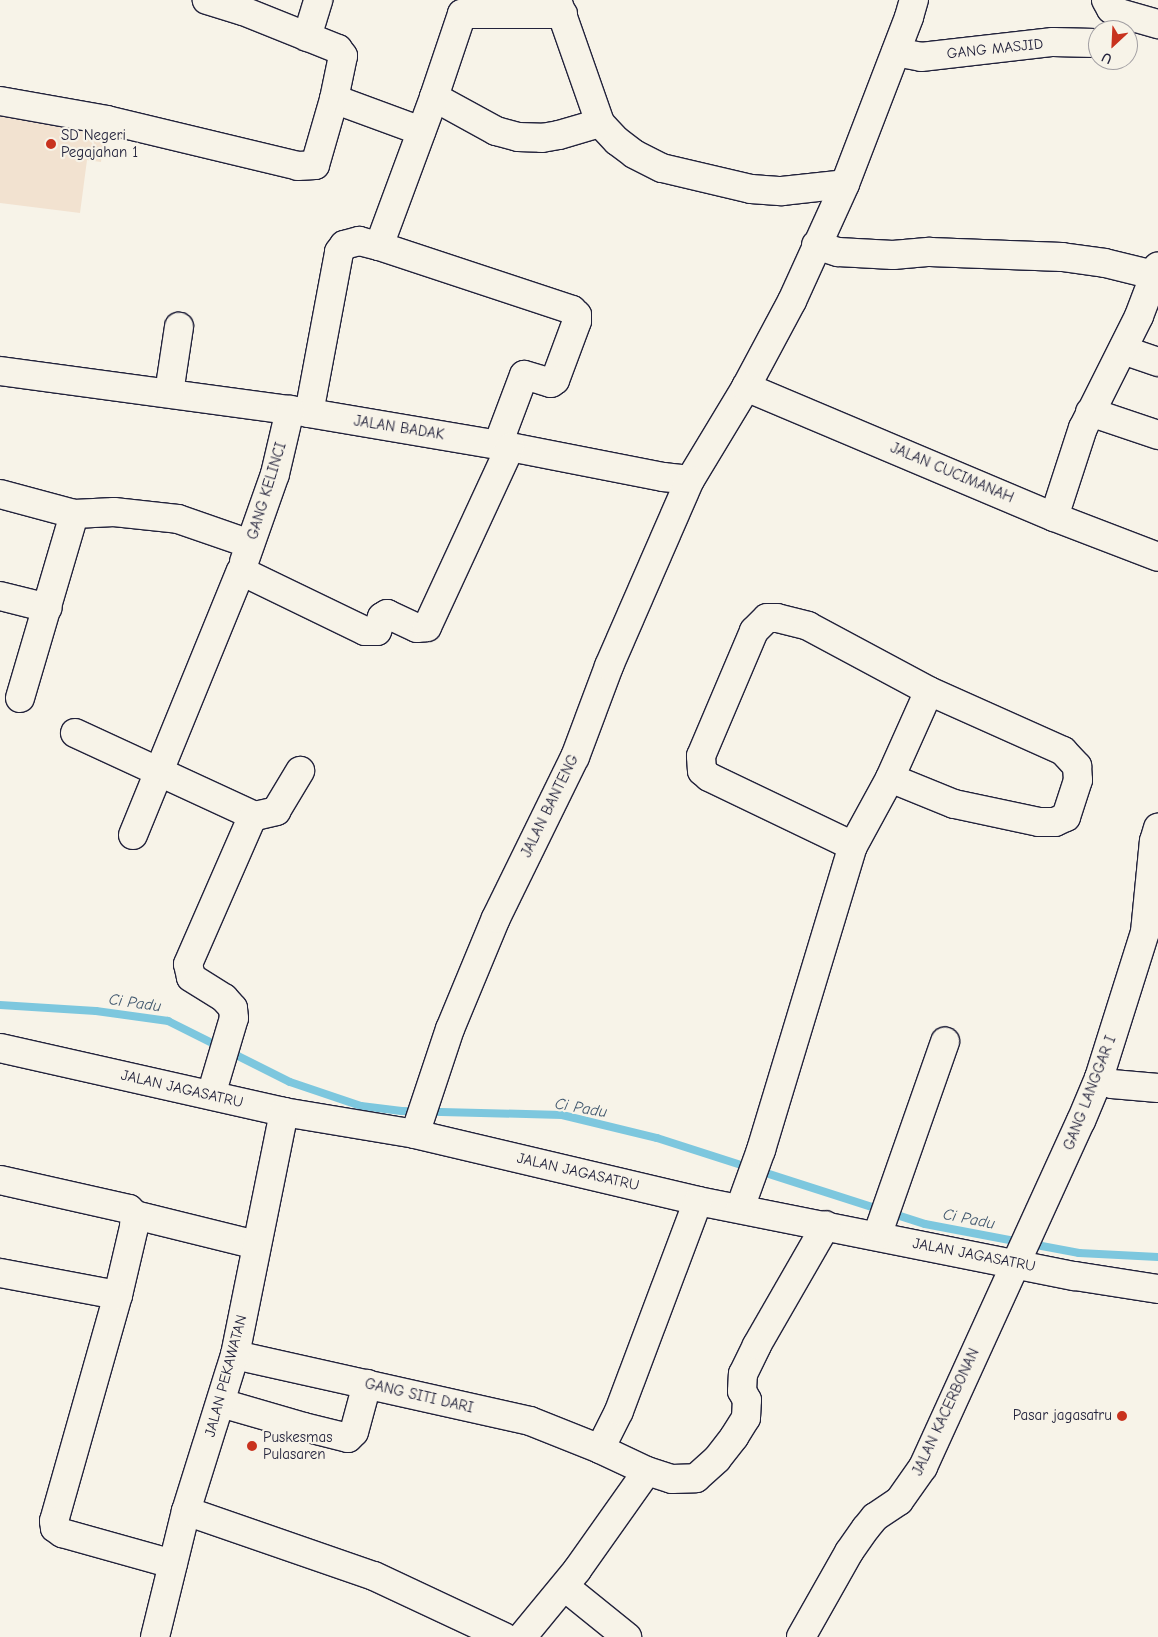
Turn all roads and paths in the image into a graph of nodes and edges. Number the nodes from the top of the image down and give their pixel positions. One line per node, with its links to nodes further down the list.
1 (207, 0): 7 (street)
2 (318, 0): 7 (street)
3 (914, 0): 9 (street)
4 (1106, 0): 6 (street)
5 (560, 7): 10 (street); 13 (street)
6 (1158, 24)
7 (307, 37): 11 (street)
8 (1088, 43): 9 (street, GANG MASJID)
9 (896, 52): 15 (street)
10 (434, 97): 13 (street); 14 (street)
11 (334, 99): 12 (street); 14 (street)
12 (0, 101)
13 (600, 123): 15 (street)
14 (421, 131): 17 (street)
15 (845, 184): 16 (street)
16 (816, 245): 18 (street); 23 (street)
17 (379, 246): 25 (street, GANG KELINCI); 28 (street)
18 (1157, 272): 20 (street)
19 (179, 327): 24 (street)
20 (1123, 350): 21 (street); 26 (street)
21 (1158, 362)
22 (0, 371): 24 (street, JALAN BADAK)
23 (746, 387): 29 (street); 32 (street, JALAN CUCIMANAH)
24 (169, 393): 25 (street, JALAN BADAK)
25 (300, 412): 28 (street, JALAN BADAK); 33 (street, GANG KELINCI)
26 (1090, 412): 27 (street); 32 (street)
27 (1158, 435)
28 (504, 445): 29 (street, JALAN BADAK); 35 (street)
29 (690, 480): 55 (street, JALAN BANTENG)
30 (0, 494): 31 (street)
31 (74, 514): 33 (street); 37 (street)
32 (1054, 517): 34 (street, JALAN CUCIMANAH)
33 (250, 544): 35 (street, GANG KELINCI)
34 (1158, 556)
35 (241, 571): 42 (street, GANG KELINCI)
36 (0, 596): 37 (street)
37 (48, 608): 39 (street)
38 (930, 691): 43 (street); 43 (street); 47 (street)
39 (20, 698)
40 (75, 733): 42 (street)
41 (300, 771): 44 (street)
42 (158, 772): 44 (street); 46 (street, GANG KELINCI)
43 (890, 778): 47 (street)
44 (255, 816): 52 (street)
45 (1158, 828): 48 (street, GANG LANGGAR I)
46 (132, 835)
47 (853, 846): 57 (street)
48 (1152, 933): 51 (street, GANG LANGGAR I)
49 (945, 1042): 60 (street)
50 (0, 1048): 52 (street, JALAN JAGASATRU)
51 (1099, 1078): 53 (street); 63 (street, GANG LANGGAR I)
52 (214, 1086): 54 (street, JALAN JAGASATRU)
53 (1158, 1088)
54 (284, 1112): 55 (street, JALAN JAGASATRU); 62 (street, JALAN PEKAWATAN)
55 (417, 1126): 58 (street, JALAN JAGASATRU)
56 (0, 1180): 59 (street)
57 (744, 1198): 58 (street, JALAN JAGASATRU); 61 (street, JALAN JAGASATRU)
58 (698, 1201): 70 (street)
59 (135, 1215): 62 (street); 66 (street)
60 (883, 1219): 61 (street, JALAN JAGASATRU); 63 (street, JALAN JAGASATRU)
61 (826, 1225): 71 (street, GANG SITI DARI)
62 (256, 1245): 67 (street, JALAN PEKAWATAN)
63 (1019, 1256): 65 (street, JALAN JAGASATRU); 79 (street, JALAN KACERBONAN)
64 (0, 1273): 66 (street)
65 (1158, 1289)
66 (118, 1295): 73 (street)
67 (235, 1355): 68 (street, GANG SITI DARI); 69 (street, JALAN PEKAWATAN)
68 (367, 1384): 69 (street); 70 (street, GANG SITI DARI)
69 (221, 1402): 72 (street, JALAN PEKAWATAN)
70 (600, 1449): 71 (street, GANG SITI DARI)
71 (647, 1471): 74 (street)
72 (186, 1511): 73 (street, JALAN PEKAWATAN); 76 (street)
73 (173, 1564): 75 (street, JALAN PEKAWATAN)
74 (565, 1587): 77 (street); 78 (street)
75 (155, 1637)
76 (504, 1637)
77 (522, 1637)
78 (627, 1637)
79 (801, 1637)

